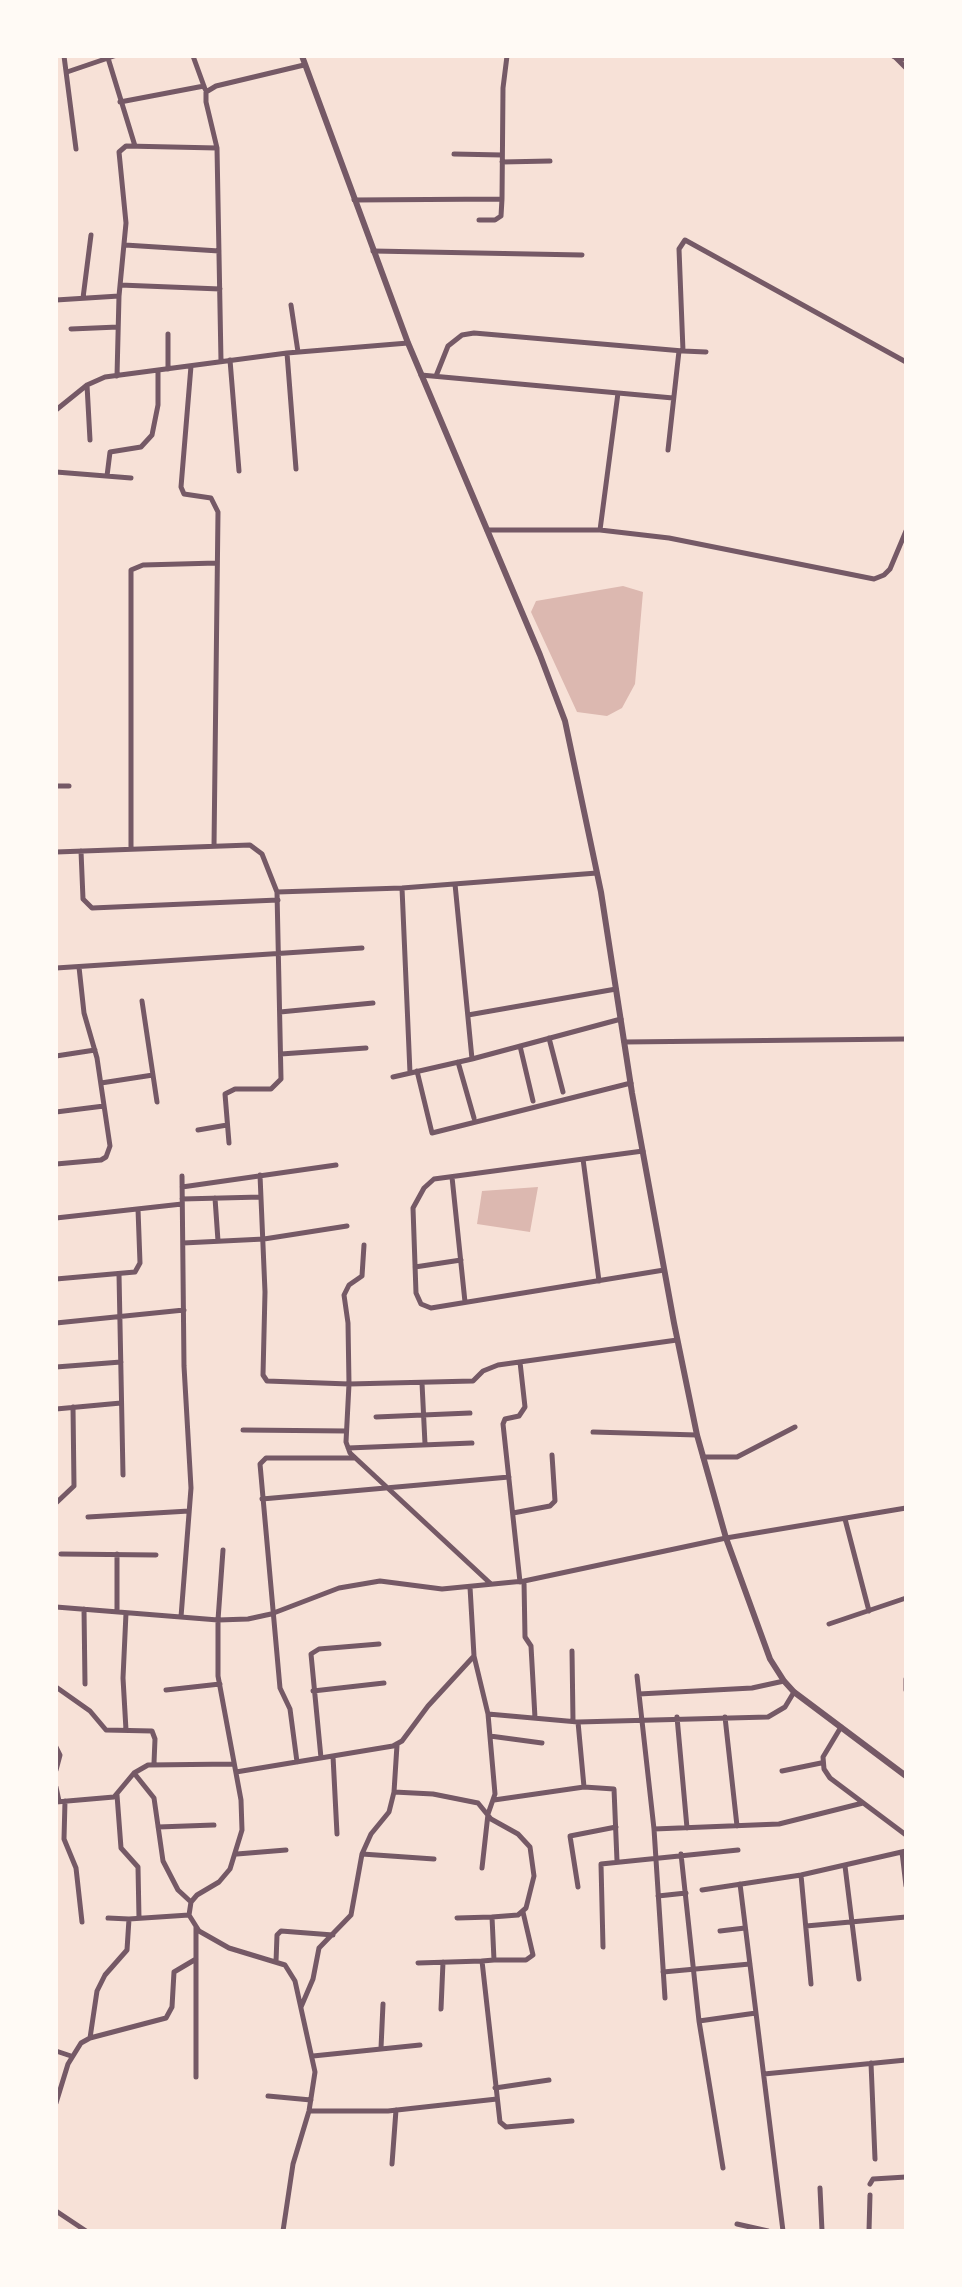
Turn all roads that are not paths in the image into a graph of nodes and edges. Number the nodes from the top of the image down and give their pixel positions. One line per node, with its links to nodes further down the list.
1 (64, 56): 12 (street)
2 (88, 56): 10 (street)
3 (193, 56): 13 (street)
4 (311, 56): 9 (street)
5 (507, 56): 19 (street)
6 (895, 56): 8 (street); 11 (street)
7 (111, 57): 10 (street); 14 (street)
8 (906, 59)
9 (303, 60): 13 (street); 22 (street)
10 (90, 64): 12 (street)
11 (906, 68)
12 (67, 72): 17 (street)
13 (205, 89): 14 (street); 16 (street)
14 (120, 102): 15 (street)
15 (135, 146): 16 (street); 25 (street)
16 (217, 148): 26 (street)
17 (76, 149)
18 (454, 153): 19 (street)
19 (502, 158): 20 (street); 21 (street)
20 (550, 161)
21 (502, 199): 22 (street); 23 (street)
22 (354, 200): 27 (street)
23 (479, 220)
24 (91, 235): 32 (street)
25 (125, 245): 26 (street); 29 (street)
26 (219, 251): 30 (street)
27 (373, 251): 28 (street); 38 (street)
28 (582, 255)
29 (120, 285): 30 (street); 31 (street)
30 (220, 289): 44 (street)
31 (119, 296): 32 (street); 35 (street)
32 (83, 298): 33 (street)
33 (56, 300)
34 (291, 305): 40 (street)
35 (118, 327): 36 (street); 50 (street)
36 (71, 329)
37 (168, 334): 47 (street)
38 (408, 343): 40 (street); 49 (street)
39 (681, 351): 41 (street); 45 (street); 51 (street); 54 (street)
40 (298, 352): 42 (street)
41 (706, 352)
42 (287, 353): 43 (street); 58 (street)
43 (230, 360): 44 (street); 59 (street)
44 (221, 361): 46 (street)
45 (906, 362)
46 (191, 366): 47 (street); 66 (street)
47 (168, 369): 48 (street)
48 (158, 370): 50 (street); 61 (street)
49 (421, 375): 51 (street); 63 (street)
50 (117, 376): 52 (street)
51 (436, 376): 53 (street)
52 (87, 385): 55 (street); 56 (street)
53 (618, 393): 54 (street); 64 (street)
54 (673, 398): 57 (street)
55 (56, 410)
56 (90, 440)
57 (668, 450)
58 (296, 469)
59 (239, 471)
60 (56, 472): 61 (street)
61 (107, 476): 62 (street)
62 (131, 478)
63 (487, 530): 64 (street); 73 (street)
64 (600, 530): 65 (street)
65 (906, 531)
66 (217, 564): 69 (street); 70 (street)
67 (56, 786): 68 (street)
68 (69, 786)
69 (214, 846): 70 (street); 76 (street)
70 (131, 848): 71 (street)
71 (81, 851): 72 (street); 77 (street)
72 (56, 852)
73 (597, 873): 74 (street); 82 (street)
74 (455, 884): 75 (street); 86 (street)
75 (402, 888): 76 (street); 99 (street)
76 (277, 892): 77 (street)
77 (278, 900): 79 (street)
78 (362, 948): 79 (street)
79 (279, 956): 80 (street); 85 (street)
80 (79, 967): 81 (street); 93 (street)
81 (56, 968)
82 (616, 989): 86 (street); 87 (street)
83 (142, 1001): 100 (street)
84 (373, 1003): 85 (street)
85 (280, 1012): 94 (street)
86 (468, 1015): 96 (street)
87 (621, 1019): 88 (street); 90 (street)
88 (549, 1038): 91 (street); 104 (street)
89 (906, 1039): 90 (street)
90 (624, 1042): 103 (street)
91 (520, 1046): 96 (street); 105 (street)
92 (366, 1048): 94 (street)
93 (95, 1050): 95 (street); 102 (street)
94 (281, 1054): 110 (street)
95 (56, 1056)
96 (472, 1059): 97 (street)
97 (458, 1062): 98 (street); 109 (street)
98 (417, 1071): 99 (street); 103 (street)
99 (410, 1073): 101 (street)
100 (153, 1075): 102 (street); 106 (street)
101 (393, 1076)
102 (101, 1083): 107 (street)
103 (631, 1083): 113 (street)
104 (563, 1091)
105 (533, 1101)
106 (157, 1102)
107 (104, 1106): 108 (street); 115 (street)
108 (56, 1112)
109 (474, 1118)
110 (227, 1125): 111 (street); 112 (street)
111 (198, 1130)
112 (229, 1143)
113 (643, 1151): 114 (street); 133 (street)
114 (583, 1159): 119 (street); 136 (street)
115 (56, 1164)
116 (336, 1165): 117 (street)
117 (260, 1175): 120 (street); 121 (street)
118 (182, 1176): 120 (street)
119 (452, 1177): 131 (street); 132 (street)
120 (182, 1186): 123 (street)
121 (261, 1197): 122 (street); 127 (street)
122 (215, 1198): 123 (street); 128 (street)
123 (182, 1202): 124 (street); 129 (street)
124 (138, 1209): 125 (street); 134 (street)
125 (56, 1219)
126 (347, 1226): 127 (street)
127 (264, 1239): 128 (street); 146 (street)
128 (218, 1241): 129 (street)
129 (183, 1243): 138 (street)
130 (364, 1245): 146 (street)
131 (461, 1260): 132 (street); 137 (street)
132 (415, 1267): 137 (street)
133 (664, 1270): 136 (street); 141 (street)
134 (118, 1274): 135 (street); 139 (street)
135 (56, 1279)
136 (599, 1281): 137 (street)
137 (465, 1302)
138 (184, 1310): 139 (street); 170 (street)
139 (120, 1318): 140 (street); 142 (street)
140 (56, 1323)
141 (677, 1340): 143 (street); 157 (street)
142 (121, 1362): 144 (street); 147 (street)
143 (520, 1362): 145 (street); 165 (street)
144 (56, 1367)
145 (422, 1383): 146 (street); 151 (street)
146 (349, 1384): 155 (street)
147 (121, 1403): 148 (street); 164 (street)
148 (73, 1407): 149 (street); 168 (street)
149 (56, 1409)
150 (470, 1413): 151 (street)
151 (423, 1415): 152 (street); 159 (street)
152 (376, 1417)
153 (795, 1427): 162 (street)
154 (243, 1430): 155 (street)
155 (346, 1432): 160 (street)
156 (593, 1432): 157 (street)
157 (697, 1434): 162 (street)
158 (472, 1443): 159 (street)
159 (425, 1444): 160 (street)
160 (348, 1448): 163 (street)
161 (552, 1455): 171 (street)
162 (703, 1457): 174 (street)
163 (354, 1458): 166 (street); 167 (street)
164 (123, 1475)
165 (509, 1477): 166 (street); 171 (street)
166 (386, 1488): 167 (street); 180 (street)
167 (262, 1499): 188 (street)
168 (56, 1503)
169 (906, 1508): 173 (street)
170 (189, 1511): 172 (street); 189 (street)
171 (513, 1513): 179 (street)
172 (88, 1517)
173 (845, 1519): 174 (street); 185 (street)
174 (726, 1538): 179 (street); 197 (street)
175 (223, 1550): 190 (street)
176 (61, 1554): 177 (street)
177 (117, 1554): 178 (street); 186 (street)
178 (156, 1555)
179 (522, 1581): 180 (street); 210 (street)
180 (491, 1584): 181 (street)
181 (470, 1587): 188 (street); 194 (street)
182 (906, 1598): 185 (street)
183 (56, 1607): 184 (street)
184 (84, 1609): 186 (street); 199 (street)
185 (869, 1611): 191 (street)
186 (117, 1612): 187 (street)
187 (126, 1613): 189 (street); 214 (street)
188 (271, 1614): 190 (street); 221 (street)
189 (181, 1617): 190 (street)
190 (218, 1620): 200 (street)
191 (829, 1625)
192 (379, 1644): 204 (street)
193 (572, 1651): 212 (street)
194 (474, 1656): 207 (street); 217 (street)
195 (637, 1676): 206 (street)
196 (906, 1679): 203 (street)
197 (785, 1681): 205 (street); 206 (street)
198 (384, 1683): 204 (street)
199 (85, 1684)
200 (220, 1684): 202 (street); 224 (street)
201 (56, 1687): 214 (street)
202 (166, 1690)
203 (906, 1690)
204 (313, 1691): 220 (street)
205 (794, 1692): 209 (street); 213 (street)
206 (639, 1694): 211 (street)
207 (488, 1714): 210 (street); 215 (street)
208 (677, 1717): 209 (street); 211 (street); 242 (street)
209 (725, 1717): 239 (street)
210 (535, 1718): 212 (street)
211 (641, 1720): 212 (street); 243 (street)
212 (575, 1721): 231 (street)
213 (841, 1727): 223 (street); 229 (street)
214 (126, 1730): 222 (street)
215 (490, 1736): 216 (street); 234 (street)
216 (542, 1743)
217 (397, 1745): 219 (street); 232 (street)
218 (56, 1747): 225 (street)
219 (333, 1756): 220 (street); 244 (street)
220 (321, 1758): 221 (street)
221 (297, 1762): 227 (street)
222 (154, 1763): 224 (street); 228 (street)
223 (821, 1763): 226 (street); 236 (street)
224 (234, 1764): 227 (street)
225 (56, 1770)
226 (782, 1771)
227 (236, 1772): 249 (street)
228 (134, 1773): 233 (street); 240 (street)
229 (906, 1776)
230 (56, 1787): 235 (street)
231 (584, 1787): 234 (street); 241 (street)
232 (394, 1792): 237 (street); 250 (street)
233 (117, 1795): 235 (street); 270 (street)
234 (494, 1800): 237 (street)
235 (60, 1801): 273 (street)
236 (863, 1803): 239 (street); 245 (street)
237 (488, 1814): 256 (street); 265 (street)
238 (214, 1825): 240 (street)
239 (737, 1826): 242 (street)
240 (158, 1827): 264 (street)
241 (616, 1827): 254 (street); 260 (street)
242 (687, 1828): 243 (street)
243 (654, 1829): 252 (street)
244 (337, 1834)
245 (906, 1835)
246 (286, 1850): 249 (street)
247 (738, 1850): 251 (street)
248 (904, 1851): 255 (street); 259 (street)
249 (237, 1854): 264 (street)
250 (362, 1854): 253 (street); 279 (street)
251 (681, 1854): 252 (street); 262 (street)
252 (655, 1857): 254 (street); 263 (street)
253 (434, 1859)
254 (617, 1861): 280 (street)
255 (845, 1866): 257 (street); 274 (street)
256 (482, 1868)
257 (802, 1875): 258 (street); 275 (street)
258 (740, 1884): 261 (street); 277 (street)
259 (906, 1886)
260 (578, 1887)
261 (702, 1890)
262 (686, 1893): 263 (street); 288 (street)
263 (658, 1896): 289 (street)
264 (191, 1902): 266 (street)
265 (523, 1912): 267 (street); 282 (street)
266 (189, 1916): 270 (street); 276 (street)
267 (492, 1917): 271 (street); 282 (street)
268 (906, 1917): 274 (street)
269 (108, 1918): 272 (street)
270 (139, 1918): 272 (street)
271 (457, 1918)
272 (129, 1919): 298 (street)
273 (82, 1922)
274 (852, 1922): 275 (street); 290 (street)
275 (806, 1926): 291 (street)
276 (195, 1927): 281 (street); 284 (street)
277 (746, 1927): 278 (street); 287 (street)
278 (720, 1931)
279 (333, 1935): 284 (street); 294 (street)
280 (603, 1947)
281 (196, 1959): 298 (street); 307 (street)
282 (494, 1960): 283 (street)
283 (482, 1961): 285 (street); 309 (street)
284 (276, 1962): 294 (street)
285 (443, 1962): 286 (street); 295 (street)
286 (418, 1963)
287 (750, 1964): 288 (street); 296 (street)
288 (694, 1969): 289 (street); 297 (street)
289 (663, 1972): 292 (street)
290 (859, 1979)
291 (811, 1984)
292 (665, 1998)
293 (383, 2004): 300 (street)
294 (301, 2007): 303 (street)
295 (441, 2009)
296 (757, 2013): 297 (street); 306 (street)
297 (699, 2021): 319 (street)
298 (90, 2038): 302 (street)
299 (420, 2045): 300 (street)
300 (381, 2049): 303 (street)
301 (56, 2051): 302 (street)
302 (71, 2056): 313 (street)
303 (313, 2056): 311 (street)
304 (906, 2060): 305 (street)
305 (872, 2063): 306 (street); 317 (street)
306 (764, 2074): 331 (street)
307 (196, 2077)
308 (549, 2080): 309 (street)
309 (495, 2088): 312 (street)
310 (268, 2096): 311 (street)
311 (311, 2099): 315 (street)
312 (497, 2099): 314 (street); 316 (street)
313 (56, 2103)
314 (396, 2110): 315 (street); 318 (street)
315 (309, 2111): 329 (street)
316 (572, 2121)
317 (875, 2159)
318 (393, 2164)
319 (723, 2168)
320 (906, 2177): 321 (street)
321 (870, 2184)
322 (820, 2188): 332 (street)
323 (870, 2195): 333 (street)
324 (56, 2211): 325 (street)
325 (72, 2222): 327 (street); 328 (street)
326 (737, 2224): 330 (street)
327 (72, 2231)
328 (86, 2231)
329 (283, 2231)
330 (768, 2231)
331 (783, 2231)
332 (822, 2231)
333 (869, 2231)

